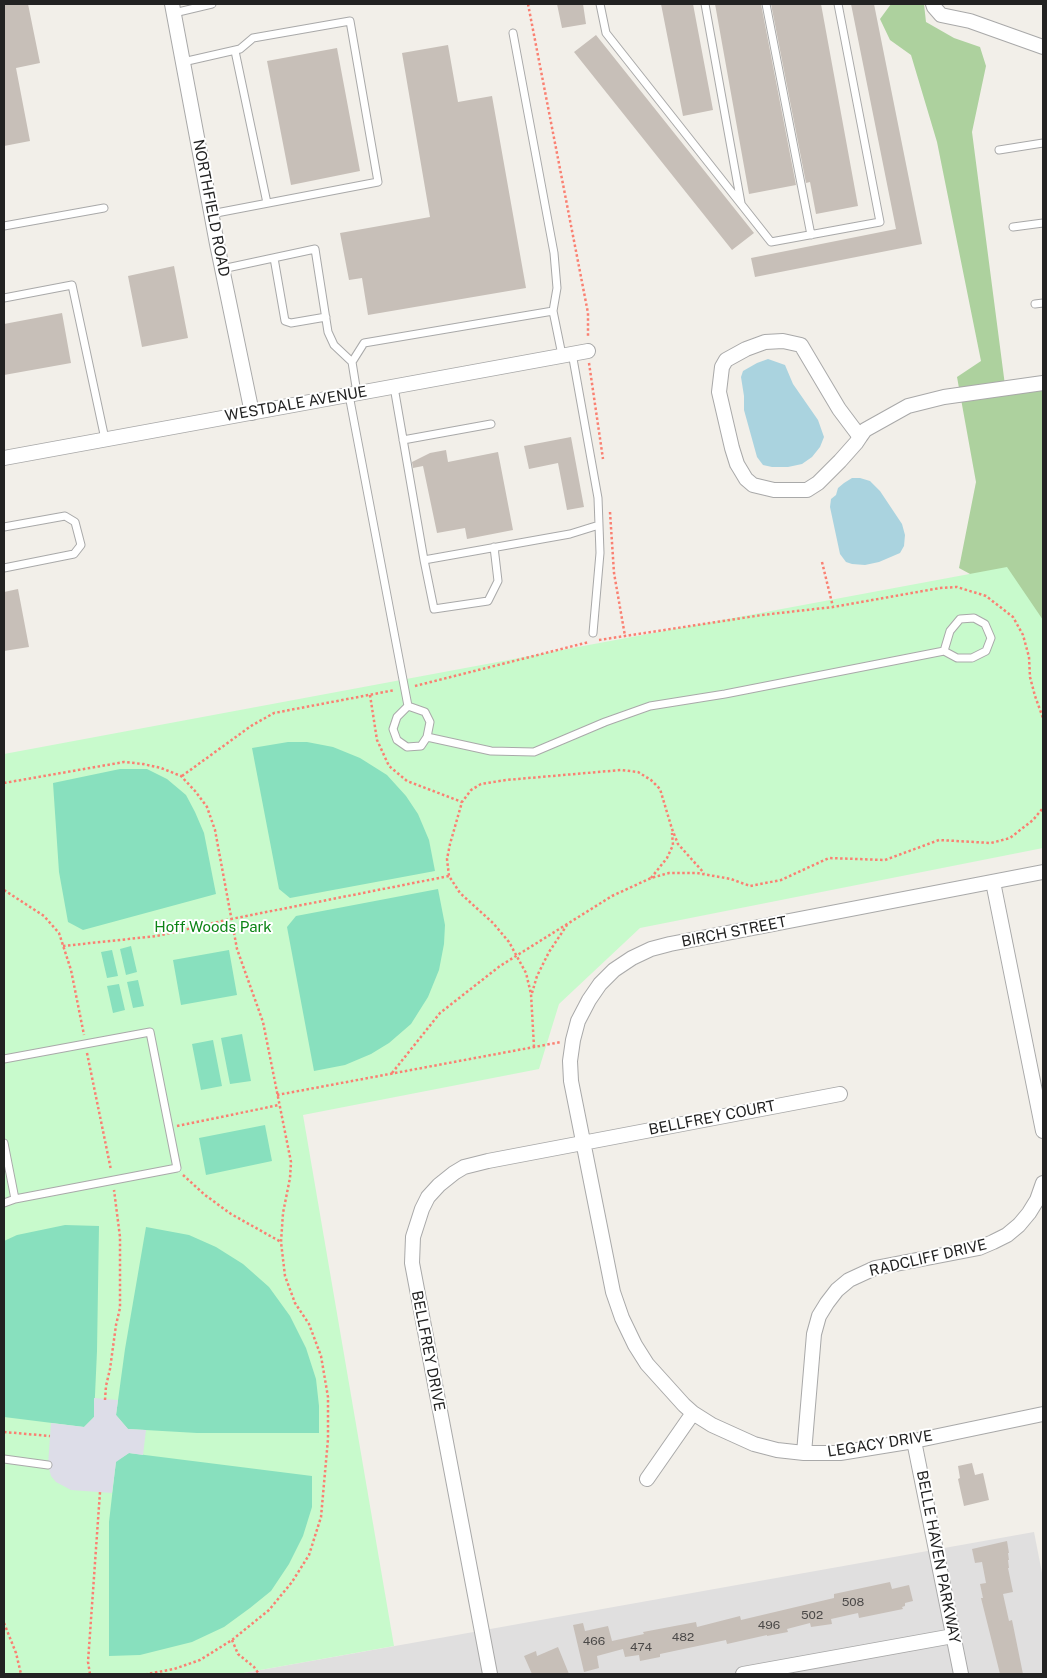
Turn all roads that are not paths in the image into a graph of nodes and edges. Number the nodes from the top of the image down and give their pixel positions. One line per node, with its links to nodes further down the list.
1 (212, 4): 7 (lane)
2 (600, 4): 15 (lane)
3 (705, 4): 15 (lane)
4 (766, 4): 21 (lane)
5 (838, 4): 21 (lane)
6 (933, 4): 9 (street)
7 (173, 8): 11 (street, NORTHFIELD ROAD)
8 (513, 33): 25 (lane)
9 (1043, 46)
10 (236, 51): 11 (lane); 14 (lane); 14 (lane)
11 (183, 62): 17 (street, NORTHFIELD ROAD)
12 (1043, 142): 13 (lane)
13 (999, 150)
14 (267, 203): 17 (lane)
15 (741, 204): 21 (lane)
16 (104, 208): 19 (lane)
17 (212, 214): 23 (street, NORTHFIELD ROAD)
18 (1043, 223): 20 (lane)
19 (4, 226)
20 (1013, 228)
21 (811, 234)
22 (274, 258): 23 (lane); 26 (lane); 26 (lane)
23 (222, 269): 33 (street, NORTHFIELD ROAD)
24 (4, 298): 36 (lane)
25 (552, 311): 28 (lane); 29 (lane)
26 (326, 317): 29 (lane)
27 (588, 351): 28 (street, WESTDALE AVENUE)
28 (567, 354): 31 (street, WESTDALE AVENUE); 39 (lane)
29 (352, 362): 32 (lane)
30 (1043, 383): 35 (street)
31 (394, 387): 32 (street, WESTDALE AVENUE); 37 (lane)
32 (353, 394): 33 (street, WESTDALE AVENUE); 46 (lane)
33 (252, 413): 36 (street, WESTDALE AVENUE)
34 (491, 424): 37 (lane)
35 (860, 437): 35 (street)
36 (105, 439): 38 (street, WESTDALE AVENUE)
37 (403, 440): 42 (lane)
38 (4, 458)
39 (599, 525): 41 (lane); 44 (lane)
40 (4, 527): 43 (lane)
41 (494, 547): 42 (lane); 42 (lane)
42 (424, 560)
43 (4, 568)
44 (593, 633)
45 (944, 651): 45 (lane); 47 (lane)
46 (408, 706): 47 (lane); 47 (lane)
47 (428, 736)
48 (1043, 872): 49 (street, BIRCH STREET)
49 (993, 882): 52 (street); 53 (street, BIRCH STREET)
50 (4, 1060): 56 (lane)
51 (840, 1094): 53 (street, BELLFREY COURT)
52 (1043, 1131)
53 (584, 1142): 58 (street, LEGACY DRIVE); 66 (street, BELLFREY DRIVE)
54 (4, 1144): 56 (lane)
55 (1043, 1183): 61 (street, RADCLIFF DRIVE)
56 (15, 1199): 57 (lane)
57 (4, 1203)
58 (693, 1413): 61 (street, LEGACY DRIVE); 64 (street)
59 (1043, 1414): 60 (street, LEGACY DRIVE)
60 (914, 1440): 61 (street, LEGACY DRIVE); 65 (street, BELLE HAVEN PARKWAY)
61 (804, 1453)
62 (4, 1459): 63 (lane)
63 (48, 1465)
64 (647, 1479)
65 (953, 1636): 67 (street); 68 (street, BELLE HAVEN PARKWAY)
66 (490, 1674)
67 (743, 1674)
68 (961, 1674)

